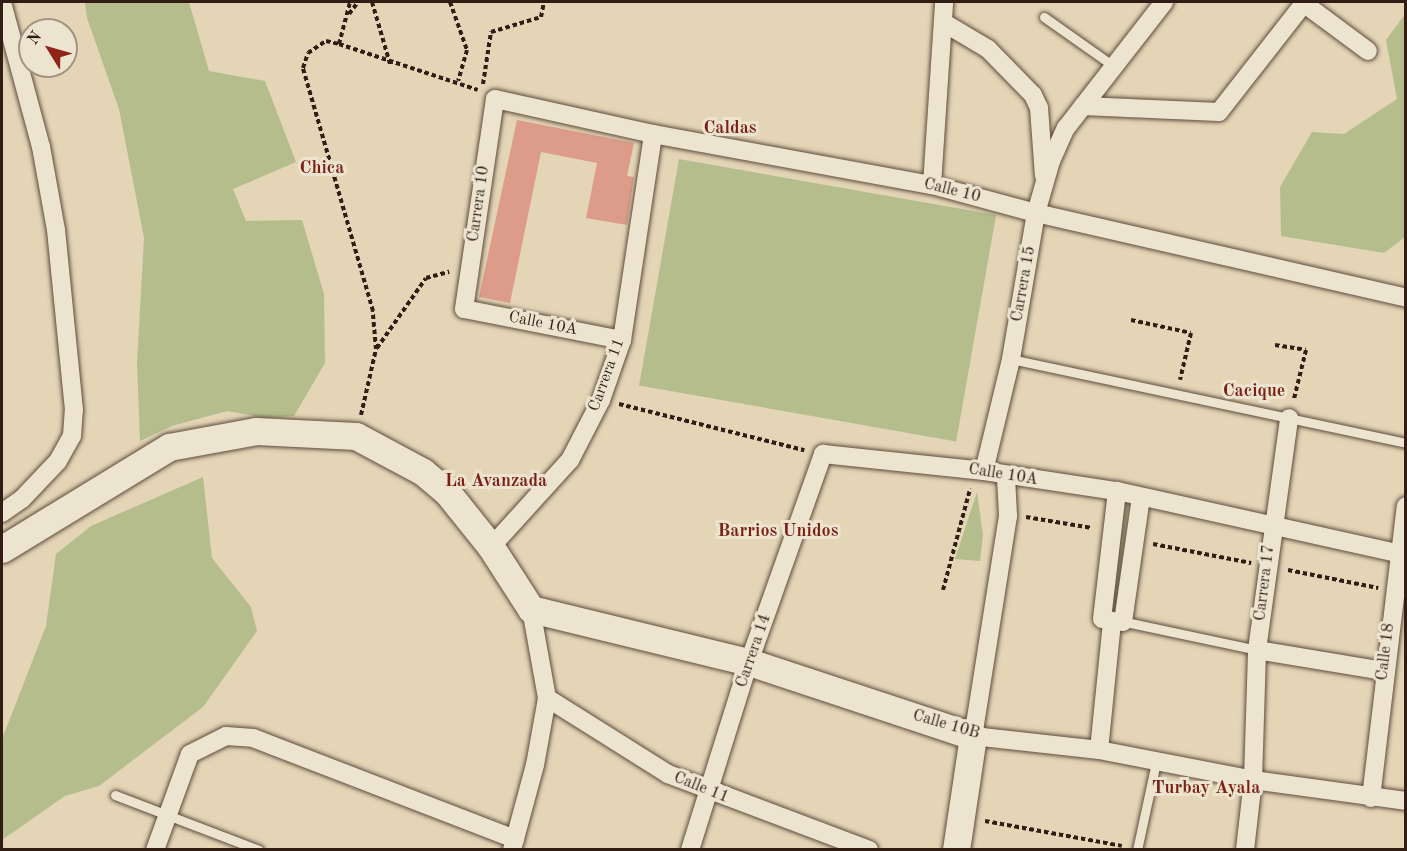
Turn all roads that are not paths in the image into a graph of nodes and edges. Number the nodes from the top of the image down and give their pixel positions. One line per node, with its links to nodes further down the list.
1 (2, 2): 27 (street)
2 (944, 2): 6 (street)
3 (1164, 2): 8 (street, Carrera 15)
4 (1303, 2): 7 (street); 10 (street)
5 (1044, 17): 8 (lane)
6 (946, 24): 12 (street); 13 (street)
7 (1368, 51)
8 (1112, 65): 10 (street, Carrera 15)
9 (495, 99): 11 (street, Calle 10); 16 (street, Carrera 10)
10 (1083, 106): 13 (street, Carrera 15)
11 (653, 134): 12 (street, Calle 10); 17 (street, Carrera 11)
12 (932, 184): 14 (street, Calle 10)
13 (1045, 186): 14 (street, Carrera 15)
14 (1036, 213): 15 (street, Calle 10); 18 (street, Carrera 15)
15 (1406, 298)
16 (464, 309): 17 (street, Calle 10A)
17 (622, 340): 29 (street, Carrera 11)
18 (1011, 359): 19 (lane); 22 (street, Carrera 15)
19 (1289, 418): 20 (lane); 28 (street, Carrera 17)
20 (1406, 443)
21 (823, 454): 22 (street, Calle 10A); 35 (street, Carrera 14)
22 (984, 471): 23 (street, Calle 10A)
23 (1006, 477): 24 (street, Calle 10A); 38 (street)
24 (1117, 491): 25 (street, Calle 10A); 33 (street)
25 (1141, 497): 28 (street, Calle 10A); 33 (street)
26 (1406, 506): 31 (street, Calle 18)
27 (2, 513)
28 (1272, 527): 31 (street, Calle 10A); 34 (street, Carrera 17)
29 (491, 547): 30 (main road); 32 (main road)
30 (2, 549)
31 (1401, 554): 36 (street, Calle 18)
32 (531, 609): 35 (main road, Calle 10B); 37 (street)
33 (1112, 620): 34 (lane); 39 (street)
34 (1257, 650): 36 (street); 41 (street, Carrera 17)
35 (749, 662): 38 (main road, Calle 10B); 42 (street, Carrera 14)
36 (1384, 671): 44 (street, Calle 18)
37 (547, 698): 42 (street, Calle 11); 47 (street)
38 (973, 736): 39 (street, Calle 10B); 52 (main road)
39 (1099, 750): 40 (street, Calle 10B)
40 (1156, 762): 41 (street, Calle 10B); 53 (lane)
41 (1253, 780): 44 (street, Calle 10B); 54 (street, Carrera 17)
42 (709, 793): 50 (street, Carrera 14); 51 (street, Calle 11)
43 (115, 795): 46 (lane)
44 (1371, 798): 45 (street, Calle 10B)
45 (1406, 801)
46 (167, 816): 47 (street); 48 (street); 49 (lane)
47 (514, 844)
48 (155, 849)
49 (259, 849)
50 (690, 849)
51 (869, 849)
52 (956, 849)
53 (1138, 849)
54 (1245, 849)

